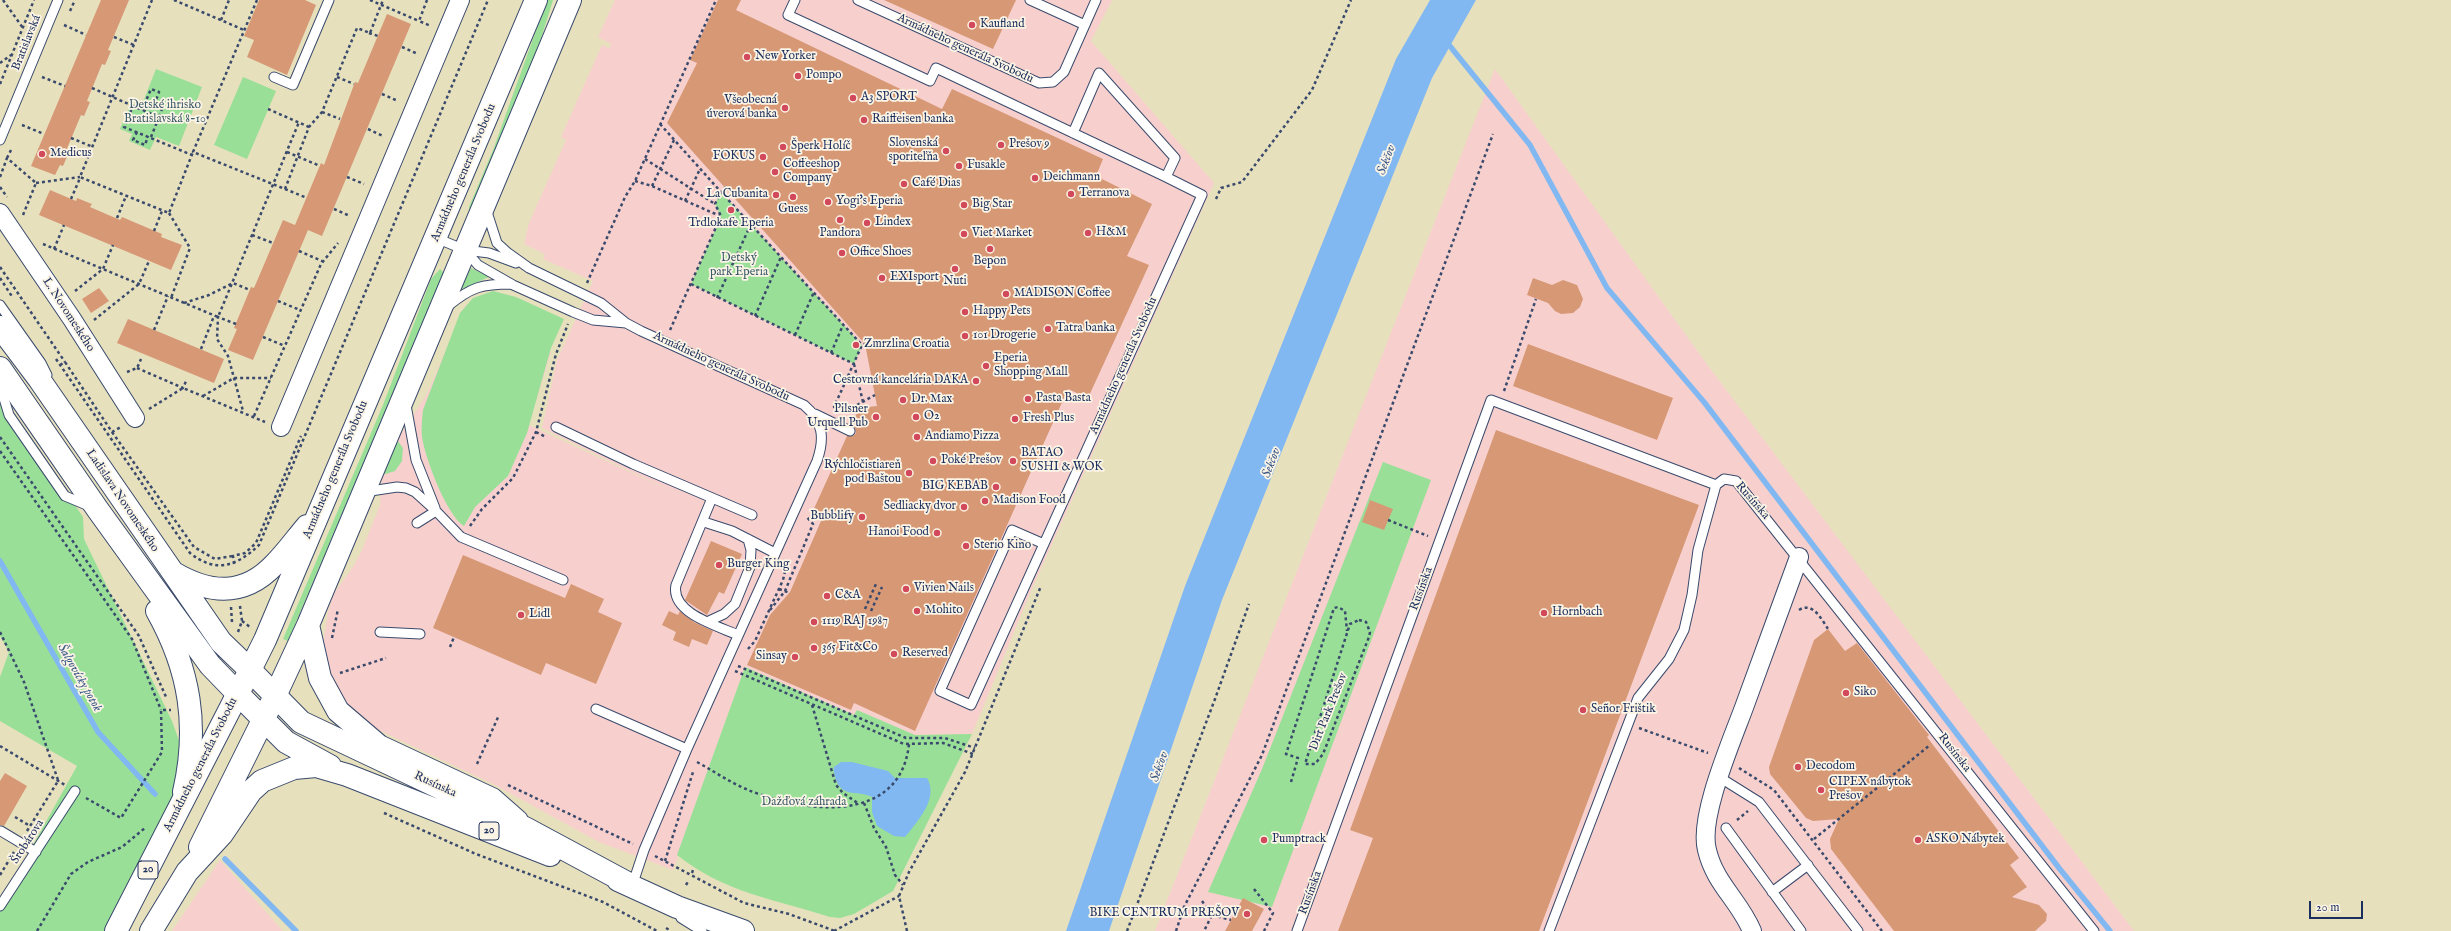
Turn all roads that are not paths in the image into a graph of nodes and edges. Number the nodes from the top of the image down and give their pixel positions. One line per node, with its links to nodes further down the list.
1 (58, 0): 15 (lane, Bratislavská)
2 (329, 0): 13 (lane)
3 (460, 0): 33 (street)
4 (536, 0): 19 (street, Armádneho generála Svobodu)
5 (570, 0): 12 (street)
6 (576, 0): 12 (lane)
7 (795, 0): 14 (lane)
8 (858, 0): 11 (lane, Armádneho generála Svobodu)
9 (1030, 0): 11 (lane)
10 (1096, 0): 11 (lane, Armádneho generála Svobodu)
11 (1085, 24)
12 (552, 42): 17 (street)
13 (274, 77)
14 (1073, 133): 16 (lane); 16 (lane)
15 (0, 140)
16 (1166, 177): 46 (lane, Armádneho generála Svobodu)
17 (486, 205): 20 (street); 21 (lane, Armádneho generála Svobodu)
18 (0, 213): 30 (street, L. Novomeského)
19 (436, 238): 20 (lane); 41 (street, Armádneho generála Svobodu)
20 (465, 250): 21 (lane); 22 (lane); 24 (street)
21 (529, 268): 25 (lane, Armádneho generála Svobodu)
22 (513, 284): 24 (lane); 25 (lane)
23 (0, 305): 32 (lane)
24 (437, 316): 29 (street)
25 (626, 323): 31 (lane, Armádneho generála Svobodu)
26 (0, 326): 32 (street, Ladislava Novomeského)
27 (0, 368): 39 (street, Ladislava Novomeského)
28 (0, 386): 39 (lane)
29 (404, 393): 37 (street); 40 (lane)
30 (142, 410)
31 (815, 414): 35 (lane, Armádneho generála Svobodu); 47 (lane)
32 (67, 420): 49 (street, Ladislava Novomeského)
33 (281, 427)
34 (556, 427): 38 (lane)
35 (850, 431)
36 (1716, 485): 48 (lane, Rusínska); 79 (lane, Rusínska); 80 (lane, Rusínska)
37 (363, 492): 40 (lane); 52 (street)
38 (712, 498): 42 (lane); 43 (lane)
39 (98, 510): 57 (street, Ladislava Novomeského); 65 (street)
40 (436, 511): 44 (lane); 50 (lane)
41 (319, 514): 49 (street); 56 (street, Armádneho generála Svobodu)
42 (752, 515)
43 (704, 522): 45 (lane); 51 (lane)
44 (418, 523)
45 (748, 540): 47 (lane); 51 (lane)
46 (1044, 544): 46 (lane, Armádneho generála Svobodu)
47 (775, 553): 55 (lane)
48 (1799, 557): 63 (street); 84 (lane, Rusínska)
49 (170, 571): 56 (street, Ladislava Novomeského)
50 (563, 580)
51 (709, 621): 55 (lane)
52 (308, 625): 58 (street); 66 (street)
53 (380, 632): 54 (lane)
54 (420, 634)
55 (738, 635): 61 (lane)
56 (250, 670): 57 (street, Armádneho generála Svobodu / 20); 58 (street, Rusínska / 20)
57 (238, 693): 60 (street, Ladislava Novomeského); 65 (street, Armádneho generála Svobodu / 20)
58 (275, 696): 60 (street); 66 (street, Rusínska / 20)
59 (596, 709): 61 (lane)
60 (264, 720): 62 (street, Ladislava Novomeského); 71 (street)
61 (687, 749): 72 (lane)
62 (347, 775): 71 (street, 20); 72 (street, Rusínska / 20)
63 (1719, 777): 70 (lane); 81 (street)
64 (75, 791): 69 (lane, Šrobárova)
65 (180, 809): 75 (street, Armádneho generála Svobodu / 20)
66 (525, 828): 72 (street, Rusínska / 20)
67 (1726, 828): 73 (lane)
68 (1, 831): 69 (lane)
69 (36, 852): 74 (lane, Šrobárova)
70 (1808, 865): 73 (lane); 83 (lane)
71 (187, 872): 76 (street, 20)
72 (631, 885): 77 (lane); 78 (street, Rusínska / 20)
73 (1772, 892): 82 (lane)
74 (0, 906)
75 (116, 931)
76 (151, 931)
77 (702, 931)
78 (743, 931)
79 (1297, 931)
80 (1549, 931)
81 (1752, 931)
82 (1801, 931)
83 (1858, 931)
84 (2094, 931)

